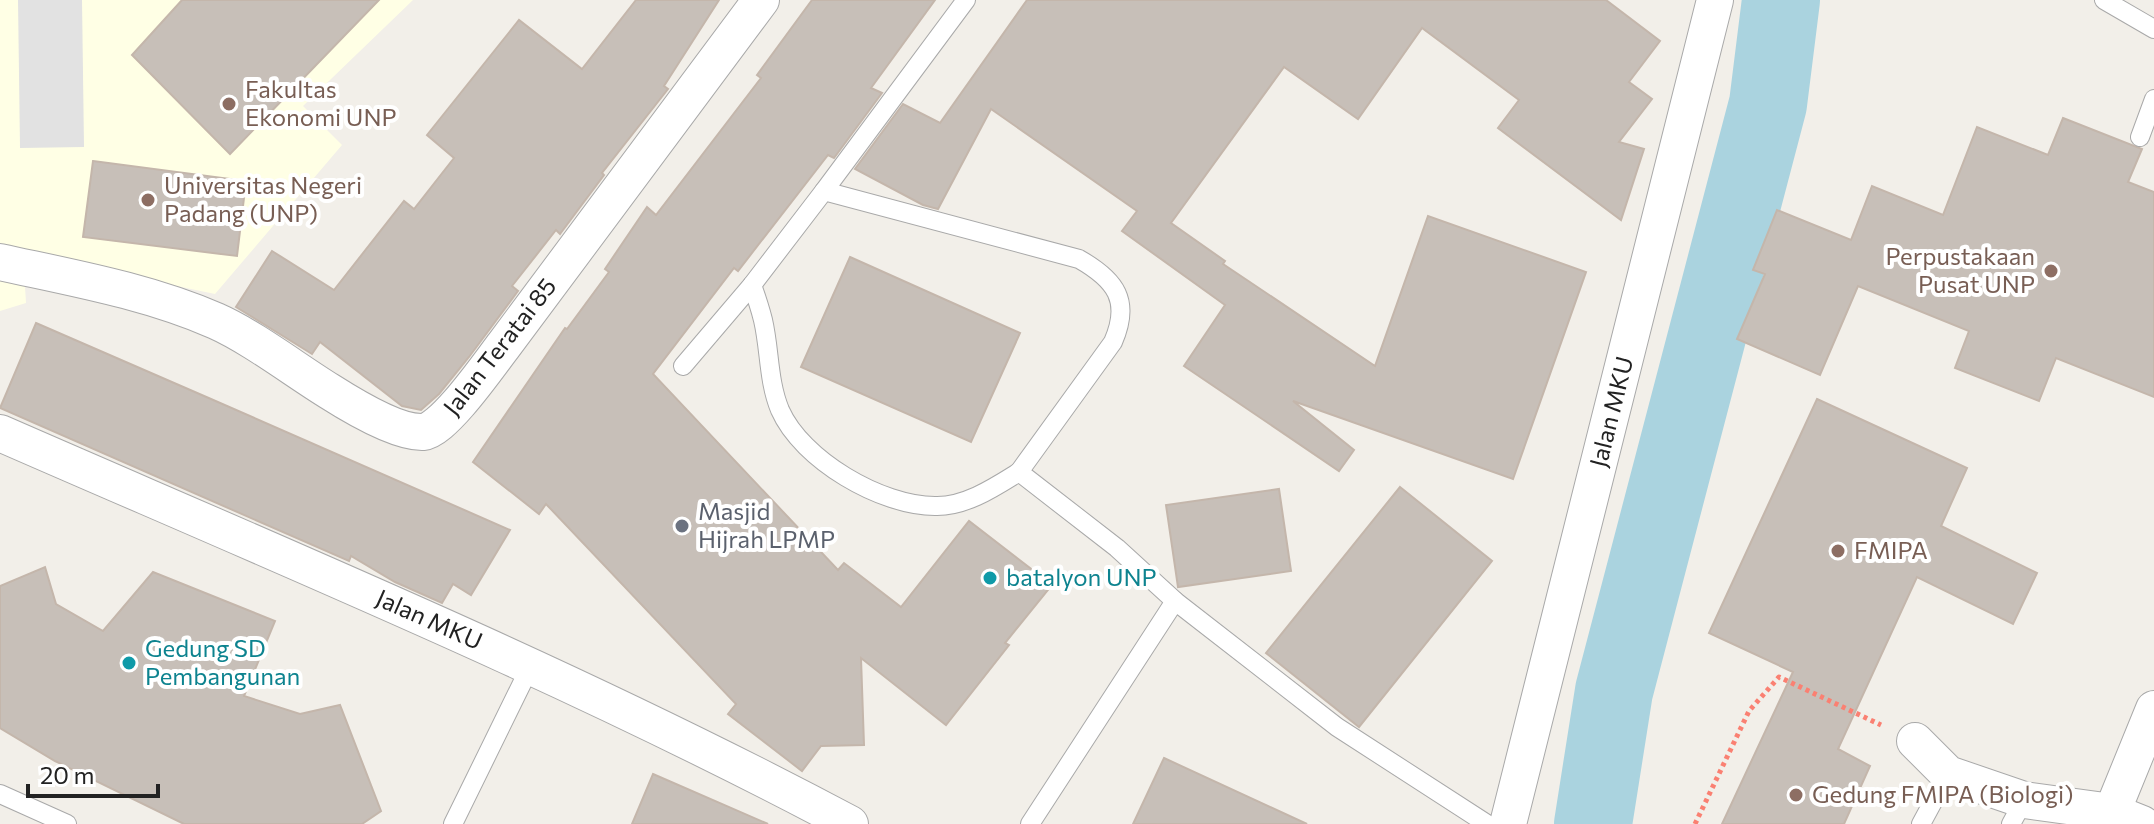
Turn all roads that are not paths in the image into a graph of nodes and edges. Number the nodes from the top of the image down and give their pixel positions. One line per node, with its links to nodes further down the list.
1 (761, 0): 9 (street, Jalan Teratai 85)
2 (966, 0): 8 (lane)
3 (1715, 0): 27 (street, Jalan MKU)
4 (2104, 0): 5 (lane)
5 (2154, 29)
6 (2154, 99): 7 (lane)
7 (2140, 137)
8 (824, 191): 10 (lane); 13 (lane)
9 (0, 262)
10 (752, 285): 11 (lane); 13 (lane)
11 (683, 366)
12 (0, 433): 15 (street, Jalan MKU)
13 (1019, 472): 14 (lane)
14 (1175, 601): 25 (lane); 26 (lane)
15 (531, 665): 23 (lane); 24 (street, Jalan MKU)
16 (2154, 709): 21 (street)
17 (1915, 741): 18 (street)
18 (1948, 774): 20 (street); 28 (lane)
19 (0, 794): 22 (lane)
20 (2018, 812): 21 (street)
21 (2127, 818)
22 (67, 824)
23 (453, 824)
24 (850, 824)
25 (1030, 824)
26 (1487, 824)
27 (1508, 824)
28 (1921, 824)

